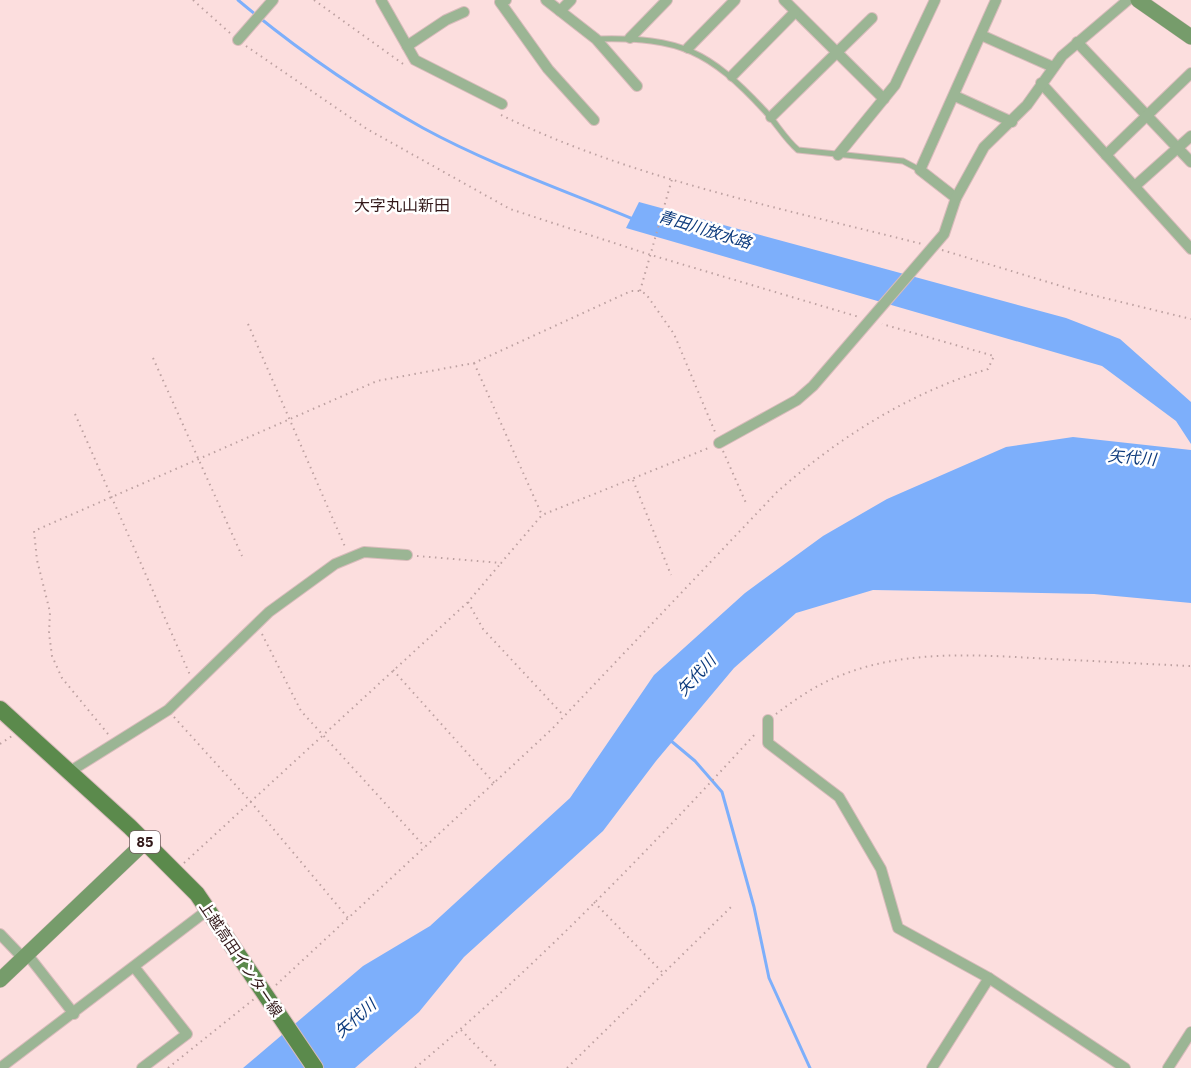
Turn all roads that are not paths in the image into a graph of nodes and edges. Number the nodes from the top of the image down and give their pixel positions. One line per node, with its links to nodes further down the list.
1 (273, 0): 21 (street)
2 (381, 0): 23 (street)
3 (506, 0): 36 (street)
4 (546, 0): 13 (street)
5 (571, 0): 13 (street)
6 (667, 0): 19 (street)
7 (735, 0): 24 (street)
8 (784, 0): 15 (street)
9 (935, 0): 32 (street)
10 (996, 0): 17 (street)
11 (1128, 0): 22 (street)
12 (1138, 0): 18 (street)
13 (560, 11): 20 (street)
14 (464, 12): 23 (street)
15 (795, 12): 25 (street); 28 (street)
16 (872, 18): 25 (street)
17 (981, 35): 26 (street); 31 (street)
18 (1191, 37)
19 (630, 38): 20 (lane); 24 (lane)
20 (596, 39): 30 (street)
21 (238, 40)
22 (1077, 42): 26 (street); 34 (street)
23 (407, 46): 33 (street)
24 (688, 48): 28 (lane)
25 (837, 52): 32 (street); 35 (street)
26 (1053, 67): 29 (street)
27 (1191, 74): 34 (street)
28 (732, 76): 35 (lane)
29 (1041, 83): 37 (street); 41 (street)
30 (637, 86)
31 (955, 96): 37 (street); 43 (street)
32 (884, 99): 40 (street)
33 (502, 104)
34 (1148, 116): 39 (street); 41 (street)
35 (771, 117): 40 (lane)
36 (594, 120)
37 (1012, 122): 45 (street)
38 (1191, 136): 39 (street)
39 (1178, 148): 42 (street); 44 (street)
40 (838, 155): 43 (lane)
41 (1106, 155): 44 (street)
42 (1191, 162)
43 (920, 170): 45 (street)
44 (1135, 186): 46 (street)
45 (956, 198): 47 (street)
46 (1191, 249)
47 (719, 443)
48 (406, 555): 51 (street)
49 (0, 709): 51 (main road, 上越高田インター線 / 85)
50 (768, 720): 57 (street)
51 (69, 772): 52 (main road, 上越高田インター線 / 85)
52 (145, 842): 53 (main road, 上越高田インター線 / 85); 55 (street)
53 (209, 909): 56 (street); 63 (main road, 上越高田インター線 / 85)
54 (0, 934): 55 (street)
55 (25, 956): 58 (street); 59 (street)
56 (135, 968): 59 (street); 62 (street)
57 (989, 978): 64 (street); 65 (street)
58 (0, 980)
59 (74, 1014): 61 (street)
60 (1191, 1032): 66 (street)
61 (0, 1068)
62 (142, 1068)
63 (315, 1068)
64 (932, 1068)
65 (1125, 1068)
66 (1168, 1068)

